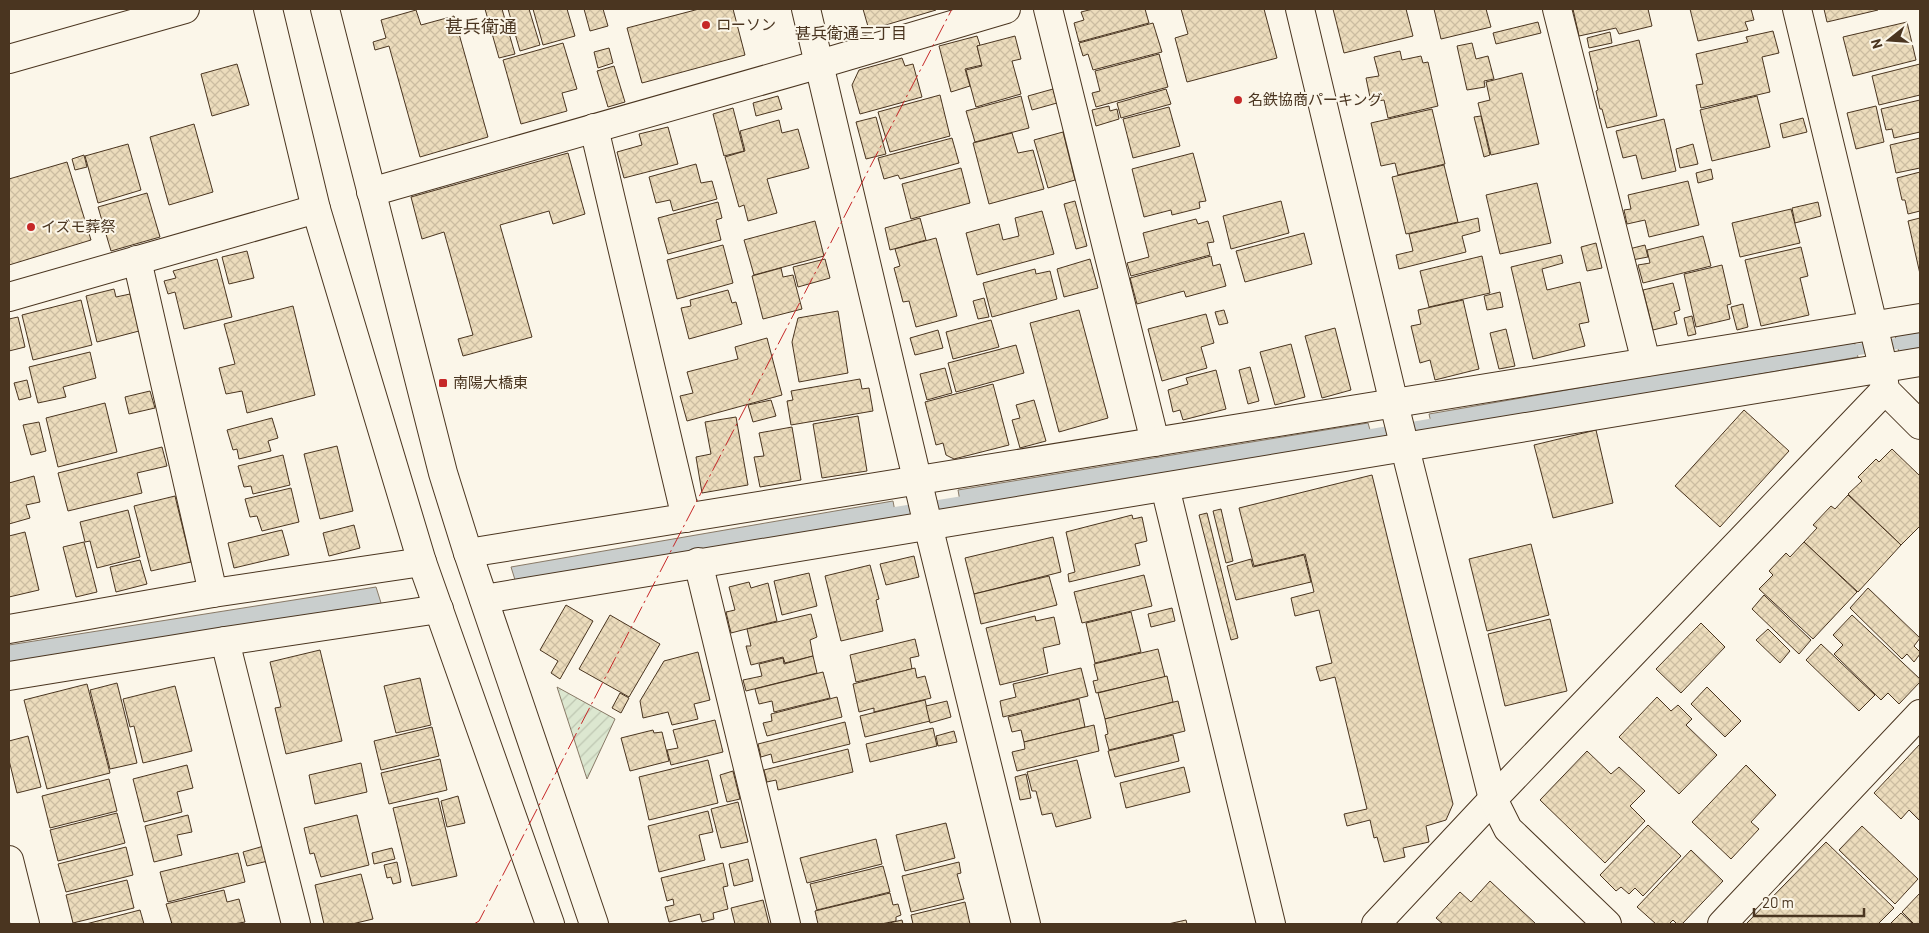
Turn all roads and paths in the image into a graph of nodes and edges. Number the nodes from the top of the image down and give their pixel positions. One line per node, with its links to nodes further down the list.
1 (185, 9): 10 (street)
2 (268, 9): 14 (street)
3 (325, 9): 13 (street)
4 (806, 9): 11 (street)
5 (1006, 9): 11 (street)
6 (1048, 9): 24 (street)
7 (1300, 9): 22 (street)
8 (1557, 9): 19 (street)
9 (1797, 9): 18 (street)
10 (9, 59)
11 (820, 64): 12 (street); 26 (street)
12 (594, 128): 13 (street); 28 (street)
13 (371, 192): 30 (street)
14 (316, 209): 15 (street); 31 (street)
15 (137, 260): 16 (street); 33 (street)
16 (9, 297)
17 (1920, 318): 18 (street)
18 (1874, 328): 19 (street); 21 (street)
19 (1646, 362): 22 (street)
20 (1920, 362): 21 (street)
21 (1882, 372): 23 (street); 25 (street); 40 (street)
22 (1395, 407): 24 (street); 25 (street)
23 (1920, 425)
24 (1155, 442): 26 (street)
25 (1404, 443): 27 (street); 40 (street)
26 (919, 484): 28 (street); 29 (street)
27 (1165, 487): 29 (street); 48 (street)
28 (686, 518): 30 (street)
29 (928, 522): 32 (street); 47 (street)
30 (468, 553): 34 (street)
31 (422, 562): 33 (street); 35 (street)
32 (698, 562): 34 (street); 46 (street)
33 (213, 593): 36 (street)
34 (484, 599): 45 (street)
35 (439, 609): 37 (street); 44 (street)
36 (9, 629)
37 (225, 641): 38 (street); 43 (street)
38 (9, 676)
39 (1920, 714): 51 (street)
40 (1493, 799): 49 (street); 50 (street)
41 (9, 860): 42 (street)
42 (25, 924)
43 (296, 924)
44 (550, 924)
45 (594, 924)
46 (786, 924)
47 (1026, 924)
48 (1271, 924)
49 (1376, 924)
50 (1607, 924)
51 (1722, 924)

